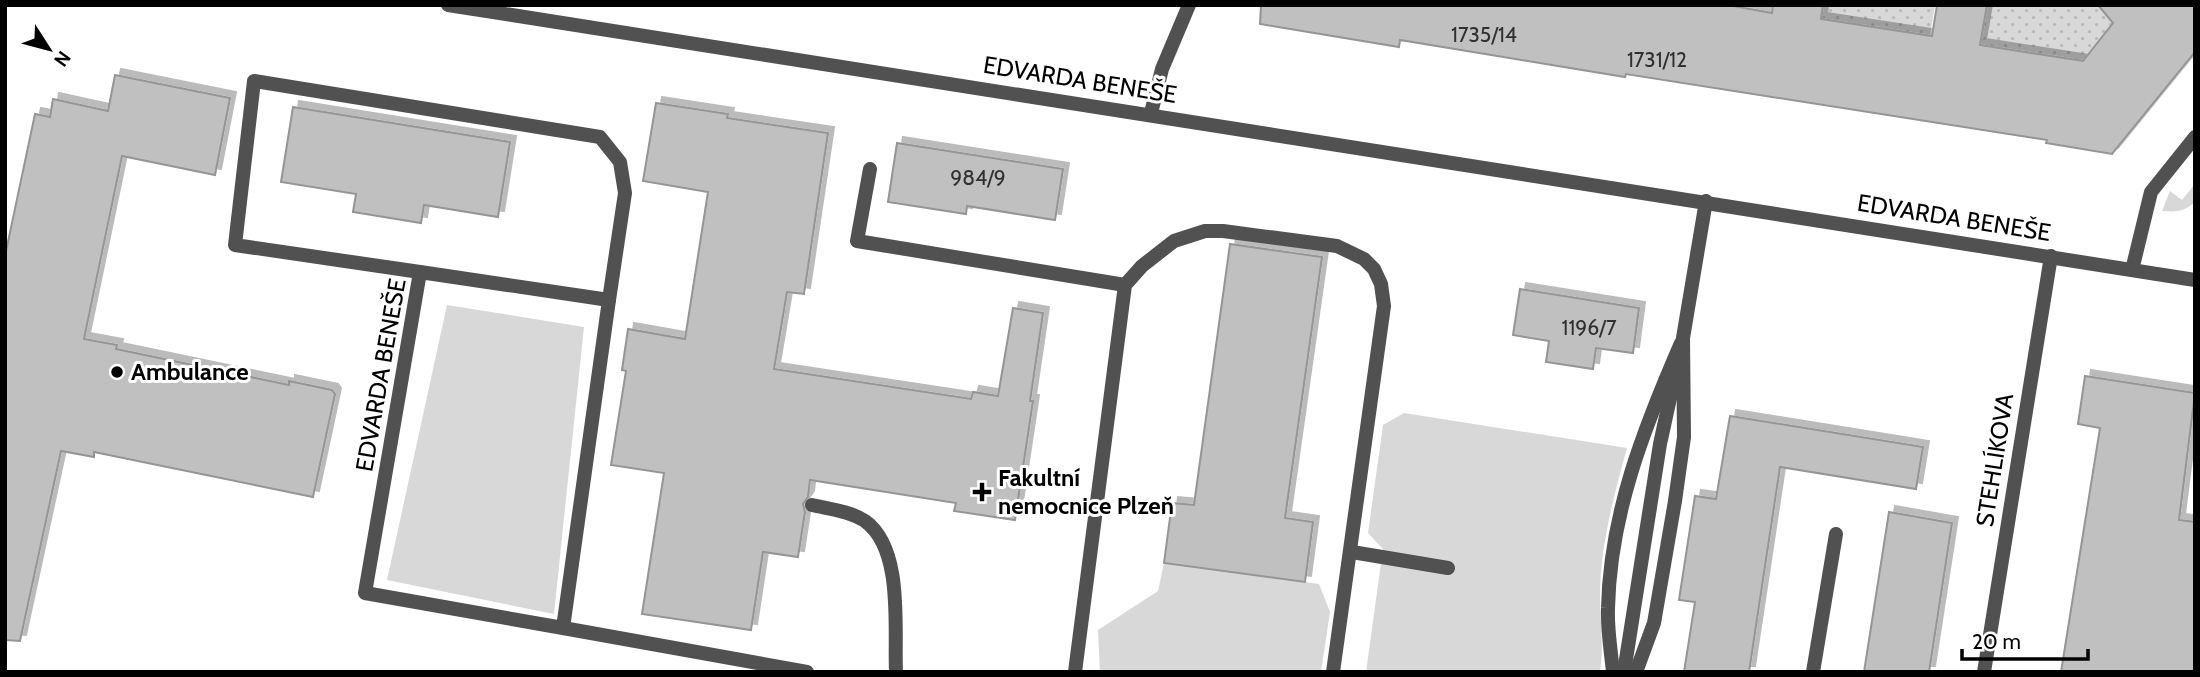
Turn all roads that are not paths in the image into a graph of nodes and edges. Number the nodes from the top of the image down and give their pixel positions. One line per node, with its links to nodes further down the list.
1 (448, 5): 3 (street, EDVARDA BENEŠE)
2 (1189, 5): 3 (street)
3 (1151, 113): 6 (street, EDVARDA BENEŠE)
4 (2195, 137): 8 (street)
5 (870, 169): 11 (street)
6 (1706, 201): 7 (street, EDVARDA BENEŠE); 13 (street)
7 (2051, 256): 8 (street, EDVARDA BENEŠE); 27 (street, STEHLÍKOVA)
8 (2132, 270): 10 (street, EDVARDA BENEŠE)
9 (420, 271): 12 (street, EDVARDA BENEŠE); 12 (street); 18 (street, EDVARDA BENEŠE)
10 (2195, 280)
11 (1125, 285): 16 (street); 21 (street)
12 (609, 300): 18 (street)
13 (1683, 338): 23 (street); 24 (street); 25 (street)
14 (812, 505): 20 (street)
15 (1836, 534): 26 (street)
16 (1352, 552): 17 (street); 22 (street)
17 (1448, 568)
18 (563, 628): 19 (street, EDVARDA BENEŠE)
19 (807, 672)
20 (895, 672)
21 (1075, 672)
22 (1333, 672)
23 (1613, 672)
24 (1624, 672)
25 (1636, 672)
26 (1813, 672)
27 (1984, 672)

